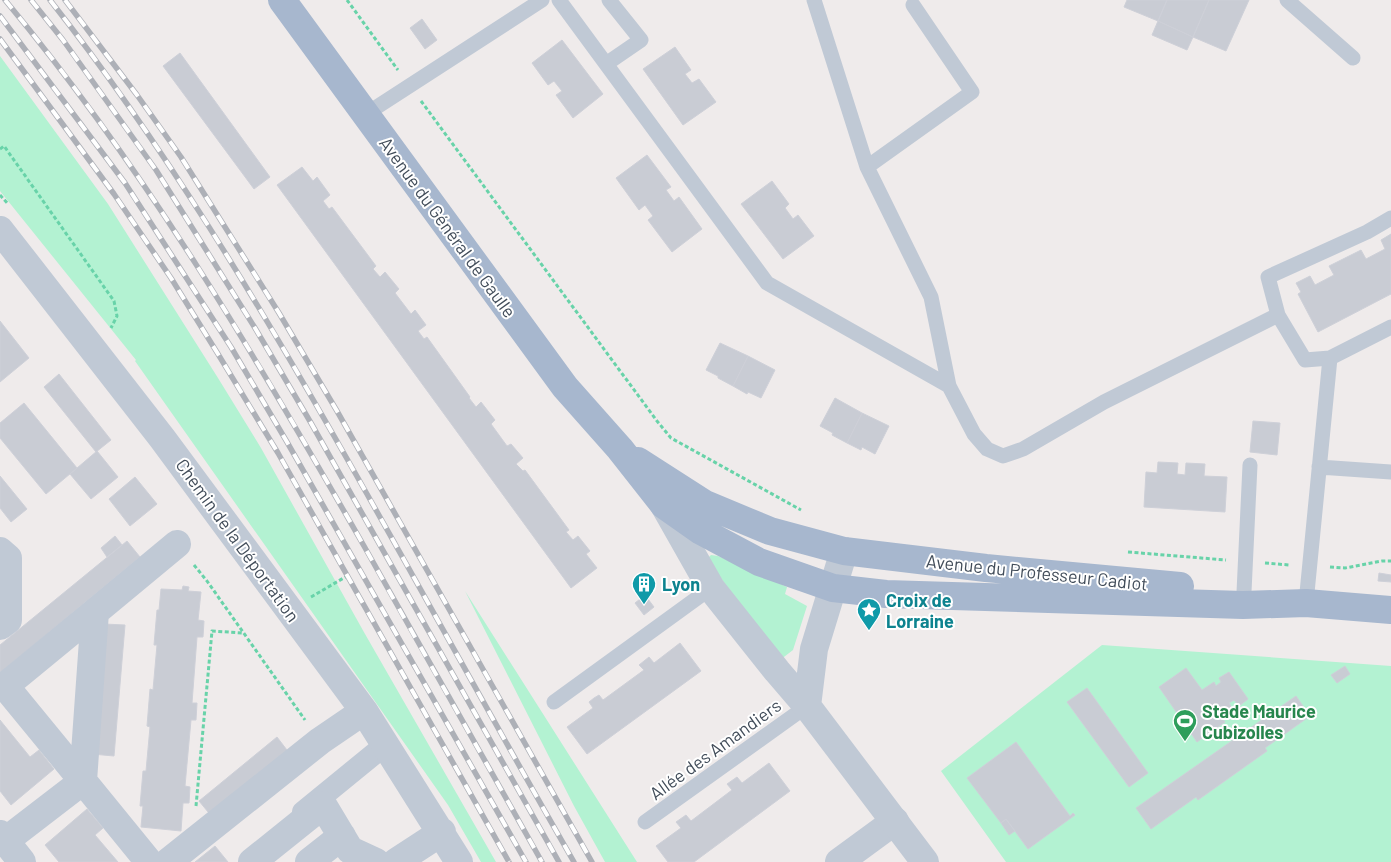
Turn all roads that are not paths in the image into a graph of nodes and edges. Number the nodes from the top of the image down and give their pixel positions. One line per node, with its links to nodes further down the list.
1 (282, 0): 10 (main road, Avenue du Général de Gaulle)
2 (542, 0): 10 (lane)
3 (559, 0): 9 (lane)
4 (609, 0): 9 (lane)
5 (814, 0): 11 (lane)
6 (1286, 0): 8 (lane)
7 (913, 5): 11 (lane)
8 (1353, 58)
9 (606, 64): 17 (lane)
10 (366, 114): 18 (main road, Avenue du Général de Gaulle)
11 (867, 166): 17 (lane)
12 (1391, 218): 14 (lane)
13 (0, 230): 36 (street, Chemin de la Déportation)
14 (1278, 315): 16 (lane); 17 (lane)
15 (1391, 327): 16 (lane)
16 (1330, 358): 20 (lane)
17 (949, 386)
18 (620, 450): 22 (main road, Avenue du Général de Gaulle); 23 (main road, Avenue du Général de Gaulle)
19 (1250, 465): 29 (lane)
20 (1319, 467): 21 (lane); 30 (lane)
21 (1391, 472)
22 (664, 505): 27 (street, Avenue du Général de Gaulle); 28 (main road, Avenue du Général de Gaulle)
23 (770, 531): 26 (main road, Avenue du Professeur Cadiot)
24 (177, 544): 32 (street)
25 (0, 551): 33 (street)
26 (844, 551): 28 (street); 29 (main road, Avenue du Professeur Cadiot)
27 (711, 588): 34 (lane); 35 (street, Avenue du Général de Gaulle)
28 (833, 588): 30 (main road, Avenue du Professeur Cadiot); 35 (street)
29 (1244, 592): 30 (main road, Avenue du Professeur Cadiot)
30 (1306, 603): 31 (main road, Avenue du Professeur Cadiot)
31 (1391, 610)
32 (96, 612): 38 (street); 38 (street)
33 (0, 626)
34 (554, 702)
35 (807, 706): 39 (street, Avenue du Général de Gaulle); 40 (lane, Allée des Amandiers)
36 (364, 711): 37 (street, Chemin de la Déportation); 46 (street)
37 (385, 744): 41 (street, Chemin de la Déportation); 47 (street)
38 (83, 782): 43 (street); 45 (street)
39 (895, 821): 53 (street); 54 (street, Avenue du Général de Gaulle)
40 (645, 822)
41 (442, 832): 51 (street); 52 (street, Chemin de la Déportation)
42 (342, 836): 48 (street); 49 (street); 50 (street)
43 (3, 838): 44 (street)
44 (22, 862)
45 (148, 862)
46 (168, 862)
47 (243, 862)
48 (252, 862)
49 (309, 862)
50 (376, 862)
51 (396, 862)
52 (459, 862)
53 (839, 862)
54 (926, 862)

